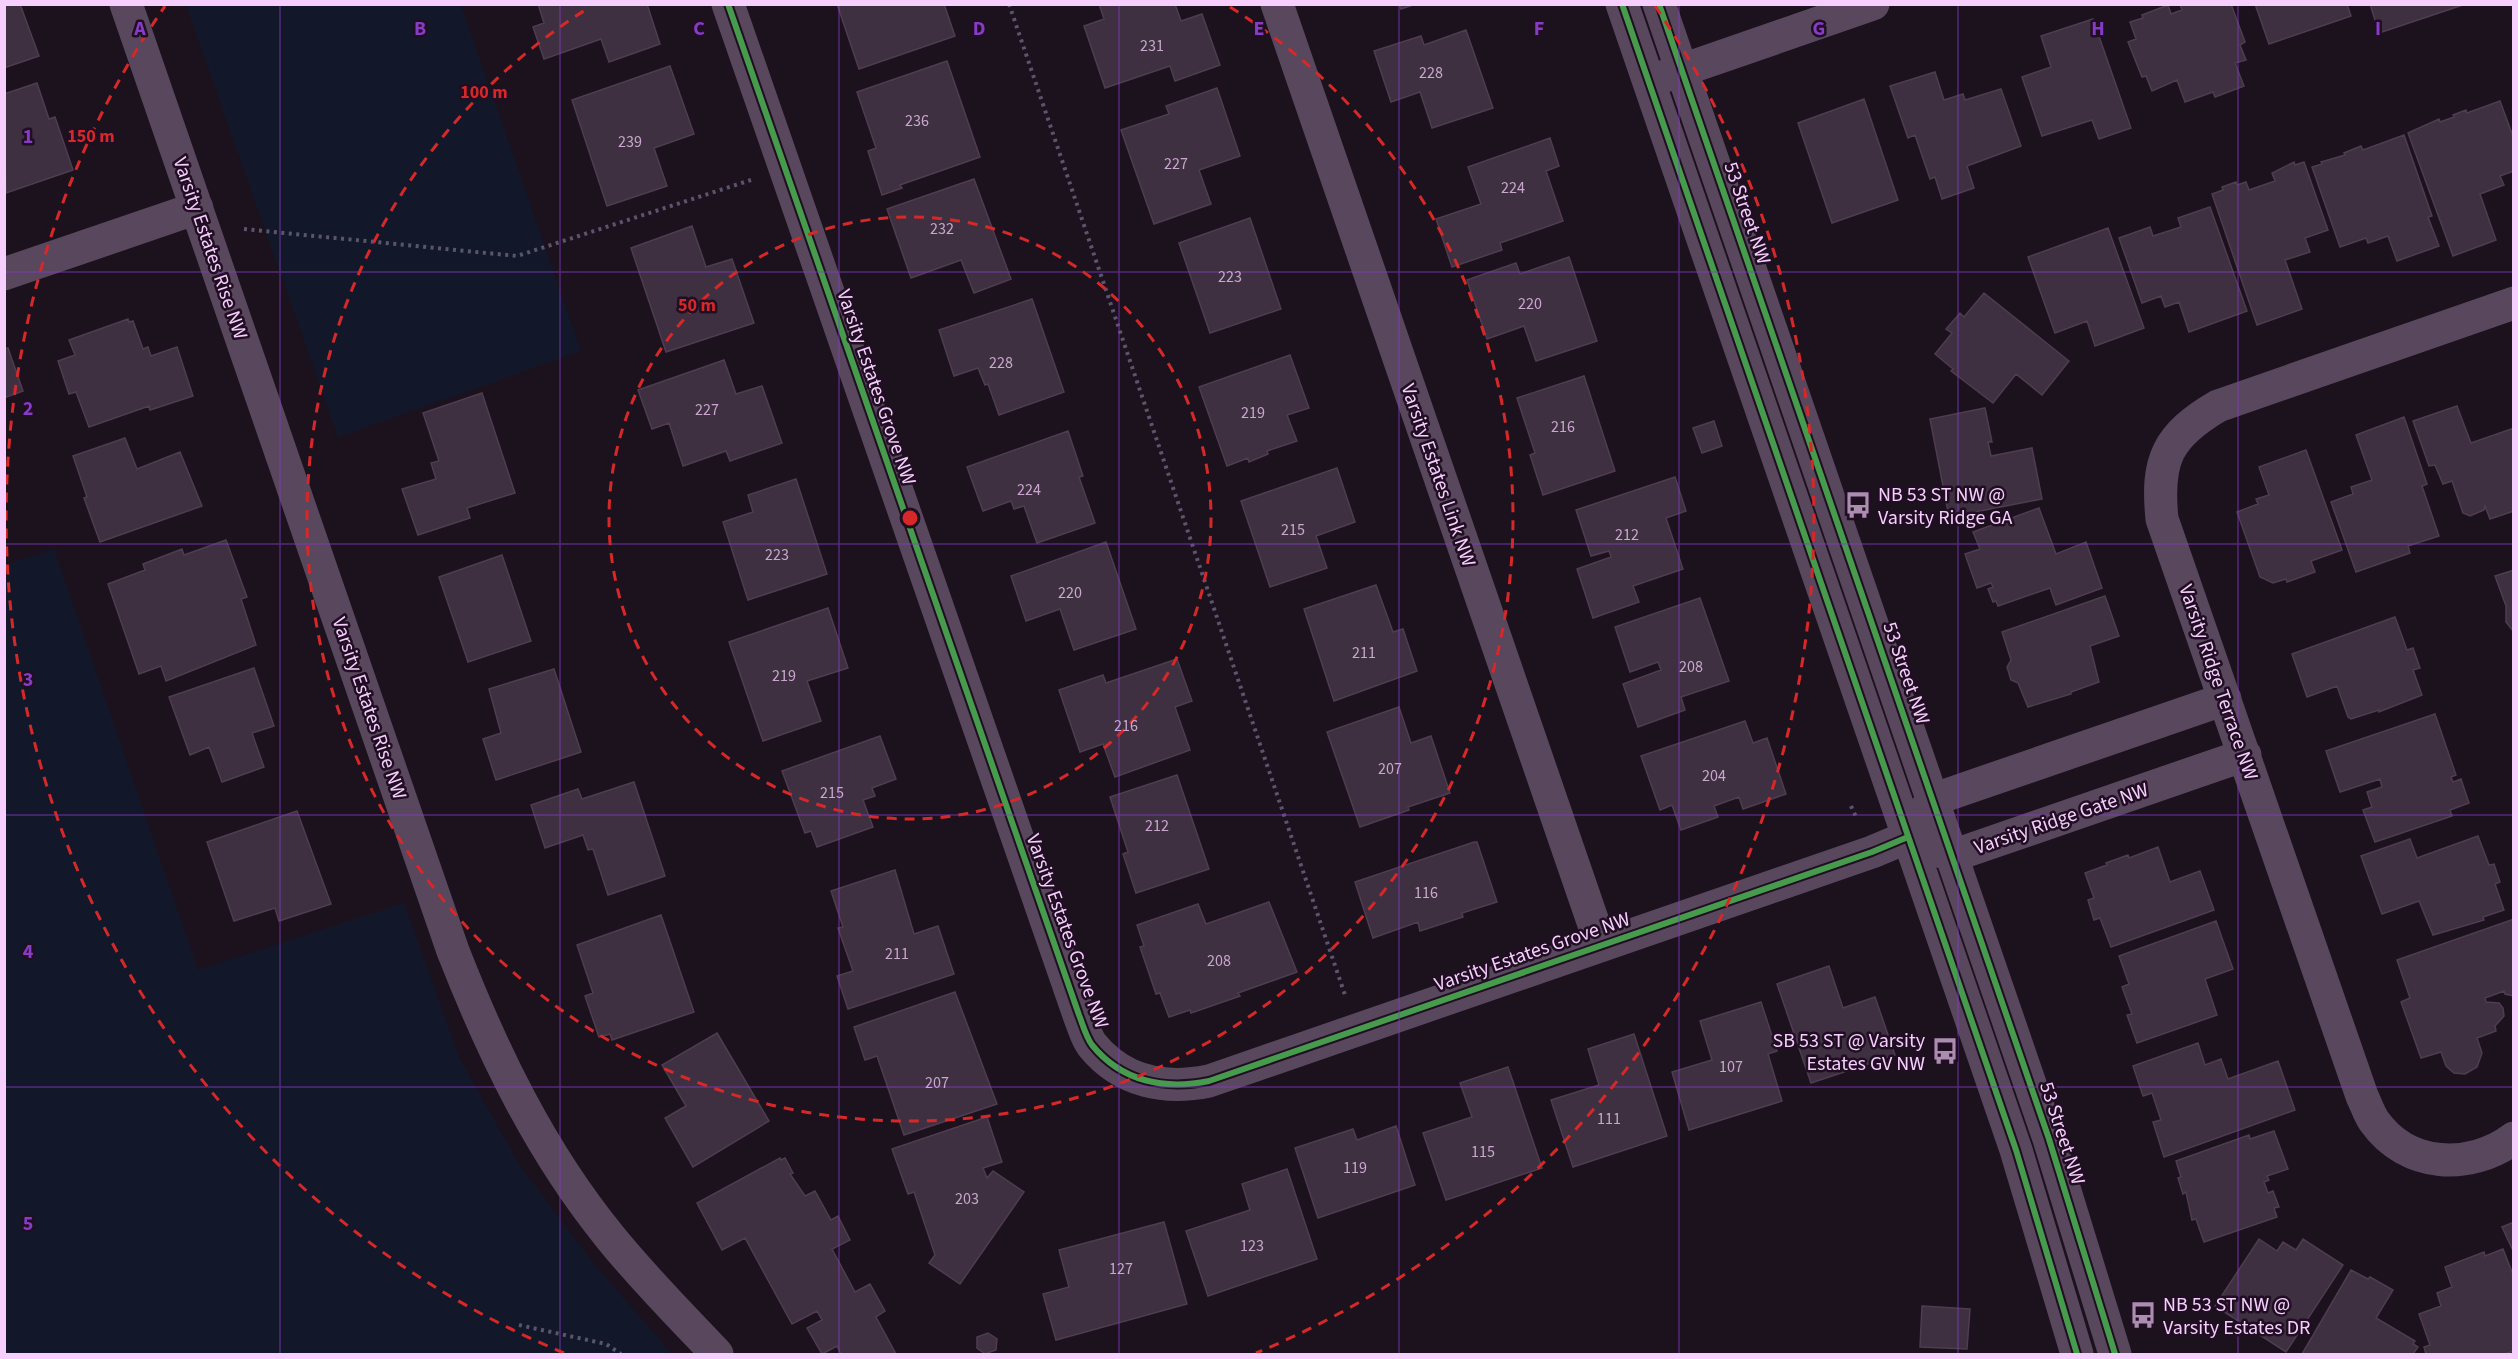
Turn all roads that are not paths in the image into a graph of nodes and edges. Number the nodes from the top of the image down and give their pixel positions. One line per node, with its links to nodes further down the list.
1 (126, 4): 9 (street, Varsity Estates Rise NW)
2 (728, 4): 17 (street, Varsity Estates Grove NW)
3 (1277, 4): 17 (street, Varsity Estates Link NW)
4 (1622, 4): 8 (street)
5 (1659, 4): 7 (street, 53 Street NW)
6 (1873, 4): 7 (street)
7 (1681, 70): 8 (street); 14 (street, 53 Street NW)
8 (1649, 82): 15 (street)
9 (197, 208): 10 (street); 19 (street, Varsity Estates Rise NW)
10 (4, 274)
11 (2514, 303): 12 (street, Varsity Ridge Terrace NW)
12 (2225, 699): 13 (street, Varsity Ridge Terrace NW); 14 (street)
13 (2245, 755): 16 (street, Varsity Ridge Gate NW); 18 (street, Varsity Ridge Terrace NW)
14 (1932, 800): 15 (street); 16 (street, 53 Street NW)
15 (1908, 837): 16 (street, Varsity Ridge Gate NW); 17 (street, Varsity Estates Grove NW); 20 (street)
16 (1952, 856): 21 (street, 53 Street NW)
17 (1601, 945)
18 (2514, 1138)
19 (717, 1354)
20 (2077, 1354)
21 (2115, 1354)

